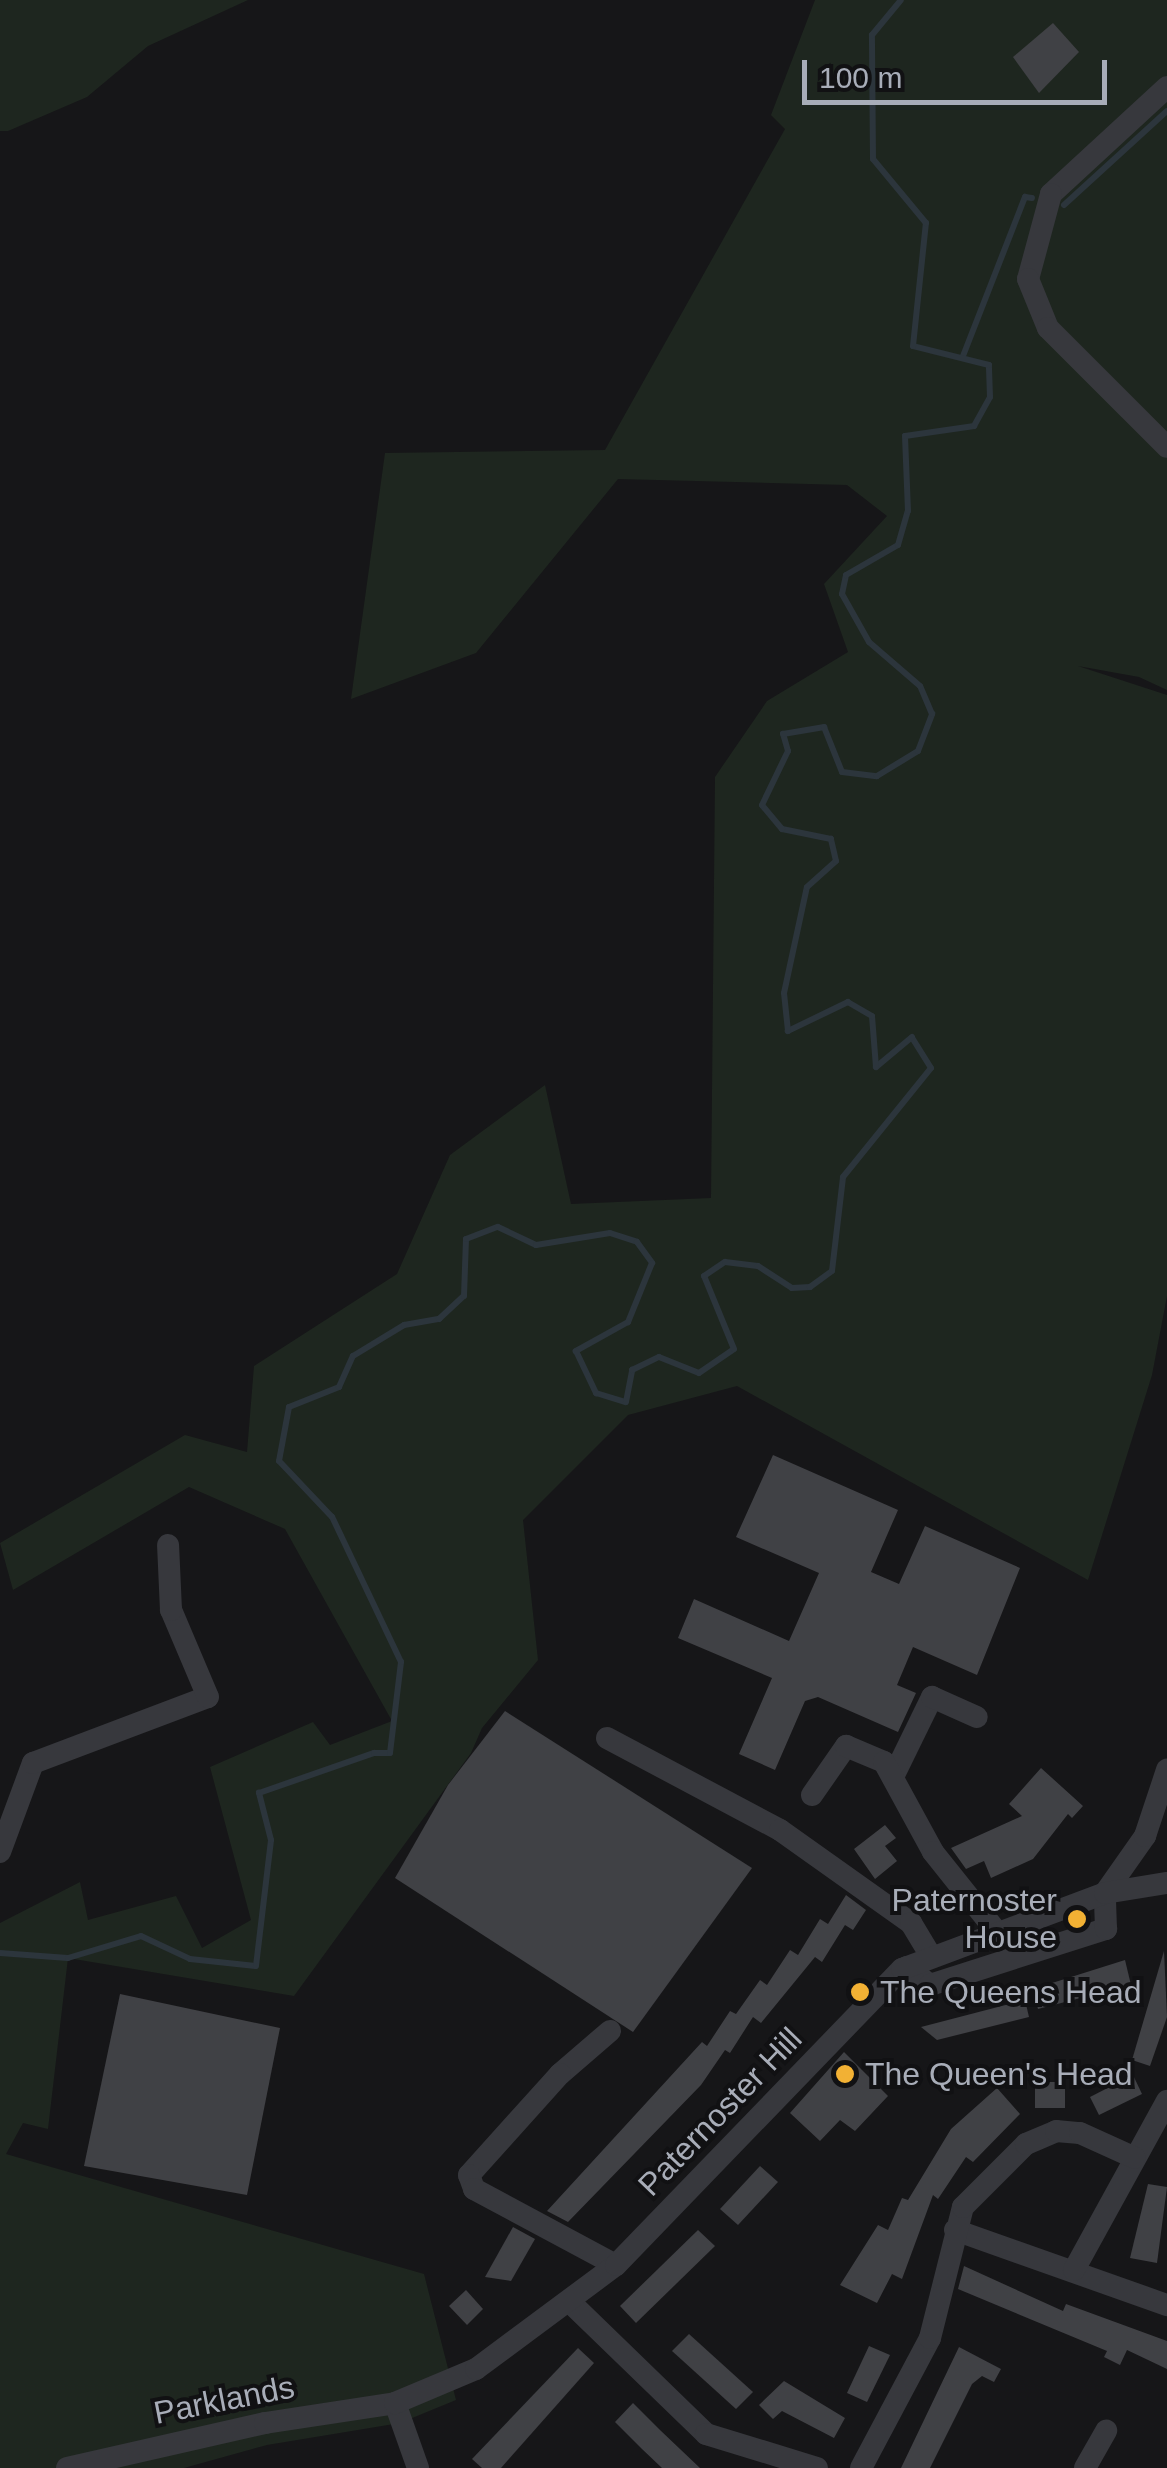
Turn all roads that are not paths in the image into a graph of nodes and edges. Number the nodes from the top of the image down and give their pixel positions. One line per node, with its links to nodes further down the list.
1 (1167, 87): 2 (street)
2 (1167, 447)
3 (168, 1545): 9 (street)
4 (977, 1717): 7 (street)
5 (608, 1738): 14 (street)
6 (1167, 1770): 12 (street)
7 (894, 1775): 8 (street); 13 (street)
8 (812, 1794)
9 (5, 1825): 10 (street)
10 (0, 1852)
11 (1167, 1883): 12 (street, Paternoster Hill)
12 (1105, 1894): 13 (street, Paternoster Hill); 15 (street)
13 (996, 1931): 14 (street, Paternoster Hill)
14 (931, 1956): 15 (street, Paternoster Hill)
15 (907, 1967): 20 (street, Paternoster Hill)
16 (610, 2031): 20 (street)
17 (1166, 2106): 18 (street)
18 (1135, 2158): 19 (street); 21 (street)
19 (955, 2230): 21 (street); 29 (street)
20 (616, 2265): 22 (street, Paternoster Hill)
21 (1074, 2270): 23 (street)
22 (572, 2304): 24 (street, Paternoster Hill); 28 (street)
23 (1167, 2305)
24 (395, 2403): 26 (street, Parklands); 27 (street)
25 (1106, 2430): 30 (street)
26 (68, 2468)
27 (418, 2468)
28 (817, 2468)
29 (861, 2468)
30 (1084, 2468)

